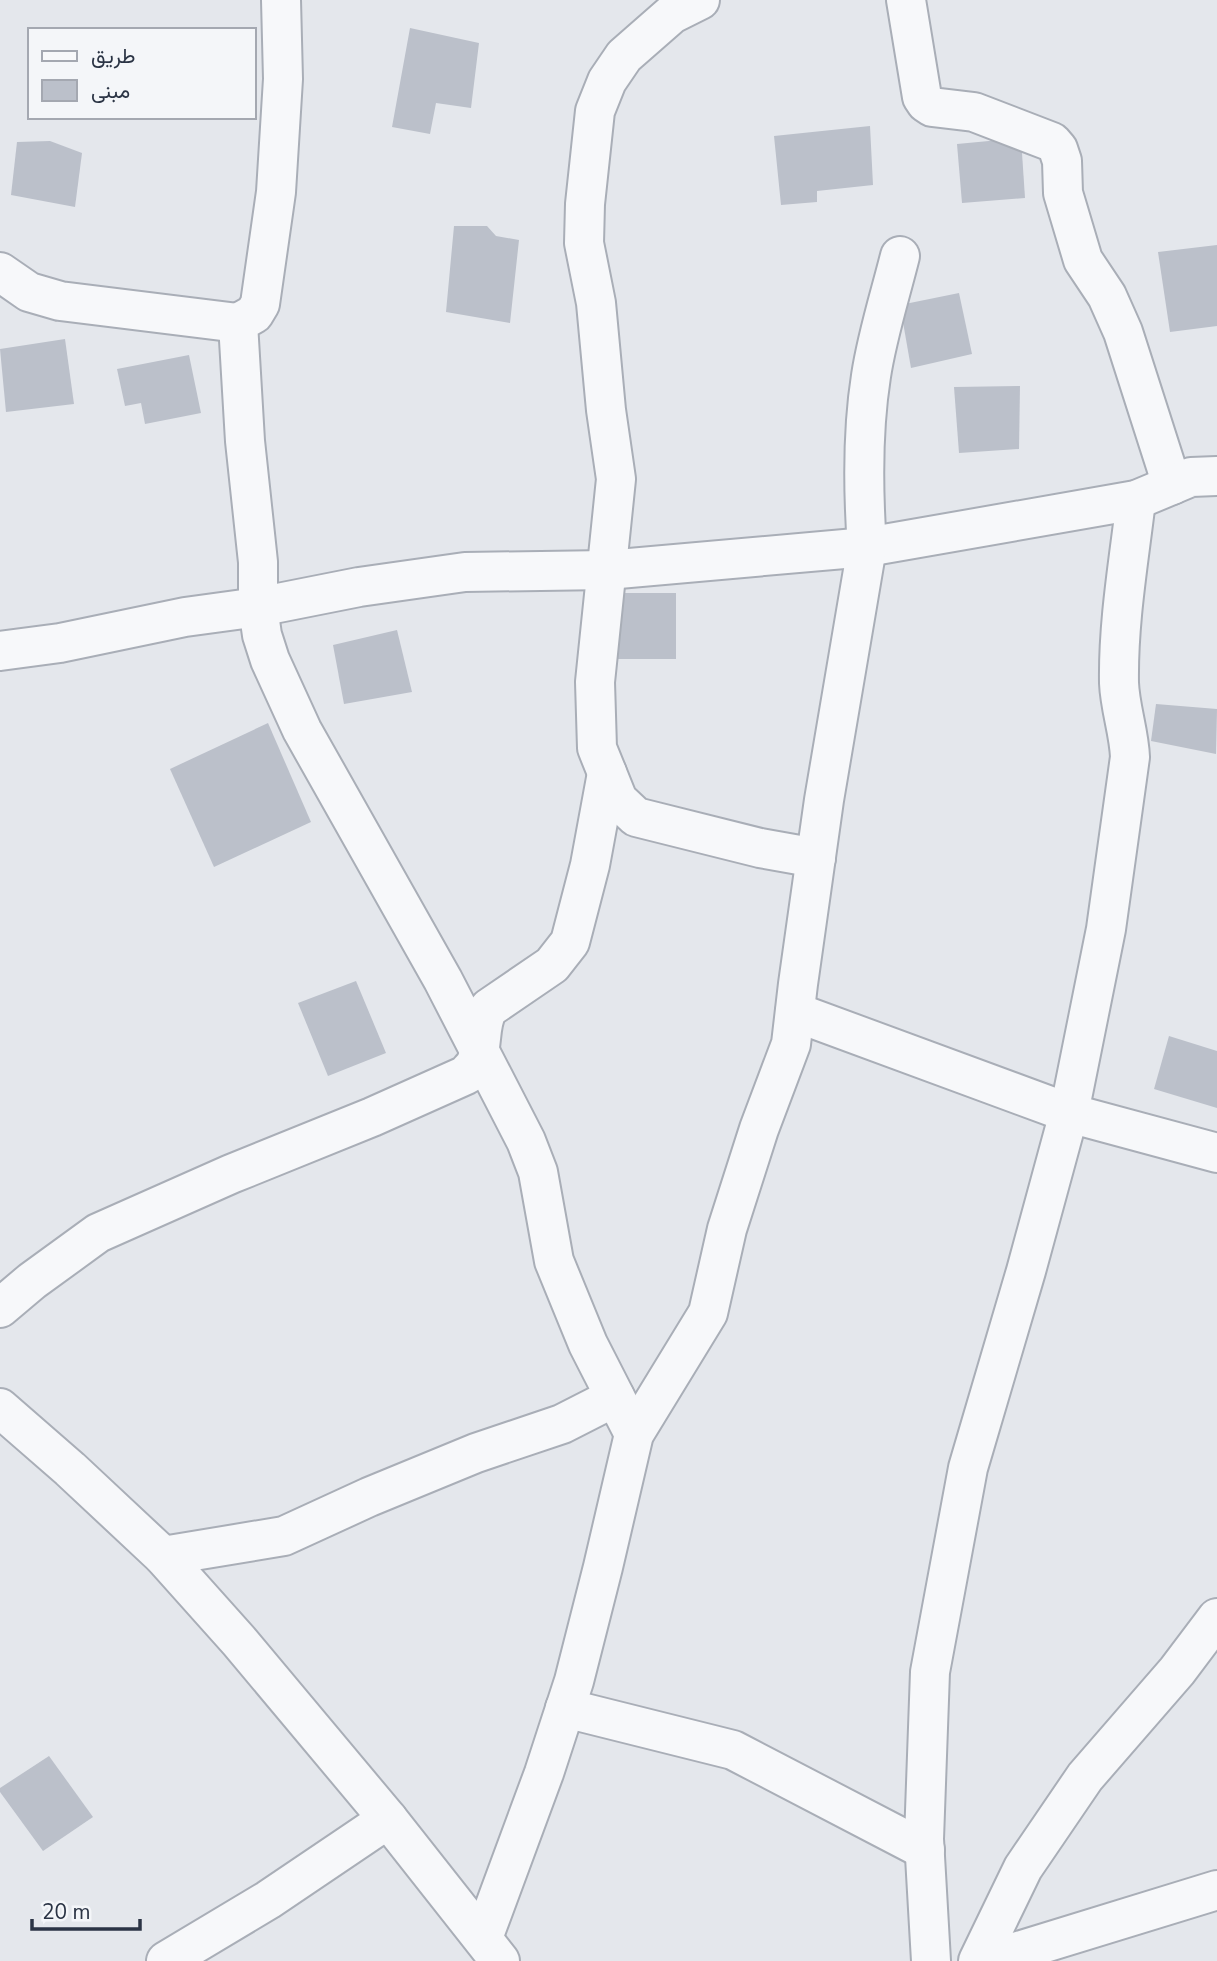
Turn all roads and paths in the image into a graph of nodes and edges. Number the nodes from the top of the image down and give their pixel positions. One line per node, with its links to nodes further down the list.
1 (281, 0): 6 (street)
2 (699, 0): 11 (street)
3 (906, 0): 8 (street)
4 (900, 256): 10 (street)
5 (0, 272): 6 (street)
6 (238, 323): 12 (street)
7 (1217, 476): 8 (street)
8 (1172, 485): 9 (street)
9 (1136, 500): 10 (street); 18 (street)
10 (867, 547): 11 (street); 15 (street)
11 (607, 570): 12 (street); 14 (street)
12 (258, 607): 13 (street); 17 (street)
13 (0, 651)
14 (607, 773): 15 (street); 17 (street)
15 (816, 858): 16 (street)
16 (795, 1012): 18 (street); 23 (street)
17 (479, 1052): 20 (street); 21 (street)
18 (1069, 1113): 19 (street); 28 (street)
19 (1217, 1153)
20 (0, 1308)
21 (615, 1397): 23 (street); 24 (street)
22 (0, 1408): 24 (street)
23 (634, 1434): 26 (street)
24 (163, 1556): 27 (street)
25 (1217, 1618): 34 (street)
26 (565, 1708): 28 (street); 30 (street)
27 (388, 1819): 30 (street); 32 (street)
28 (925, 1850): 33 (street)
29 (1217, 1890): 31 (street)
30 (492, 1950)
31 (1008, 1958)
32 (166, 1961)
33 (931, 1961)
34 (978, 1961)

